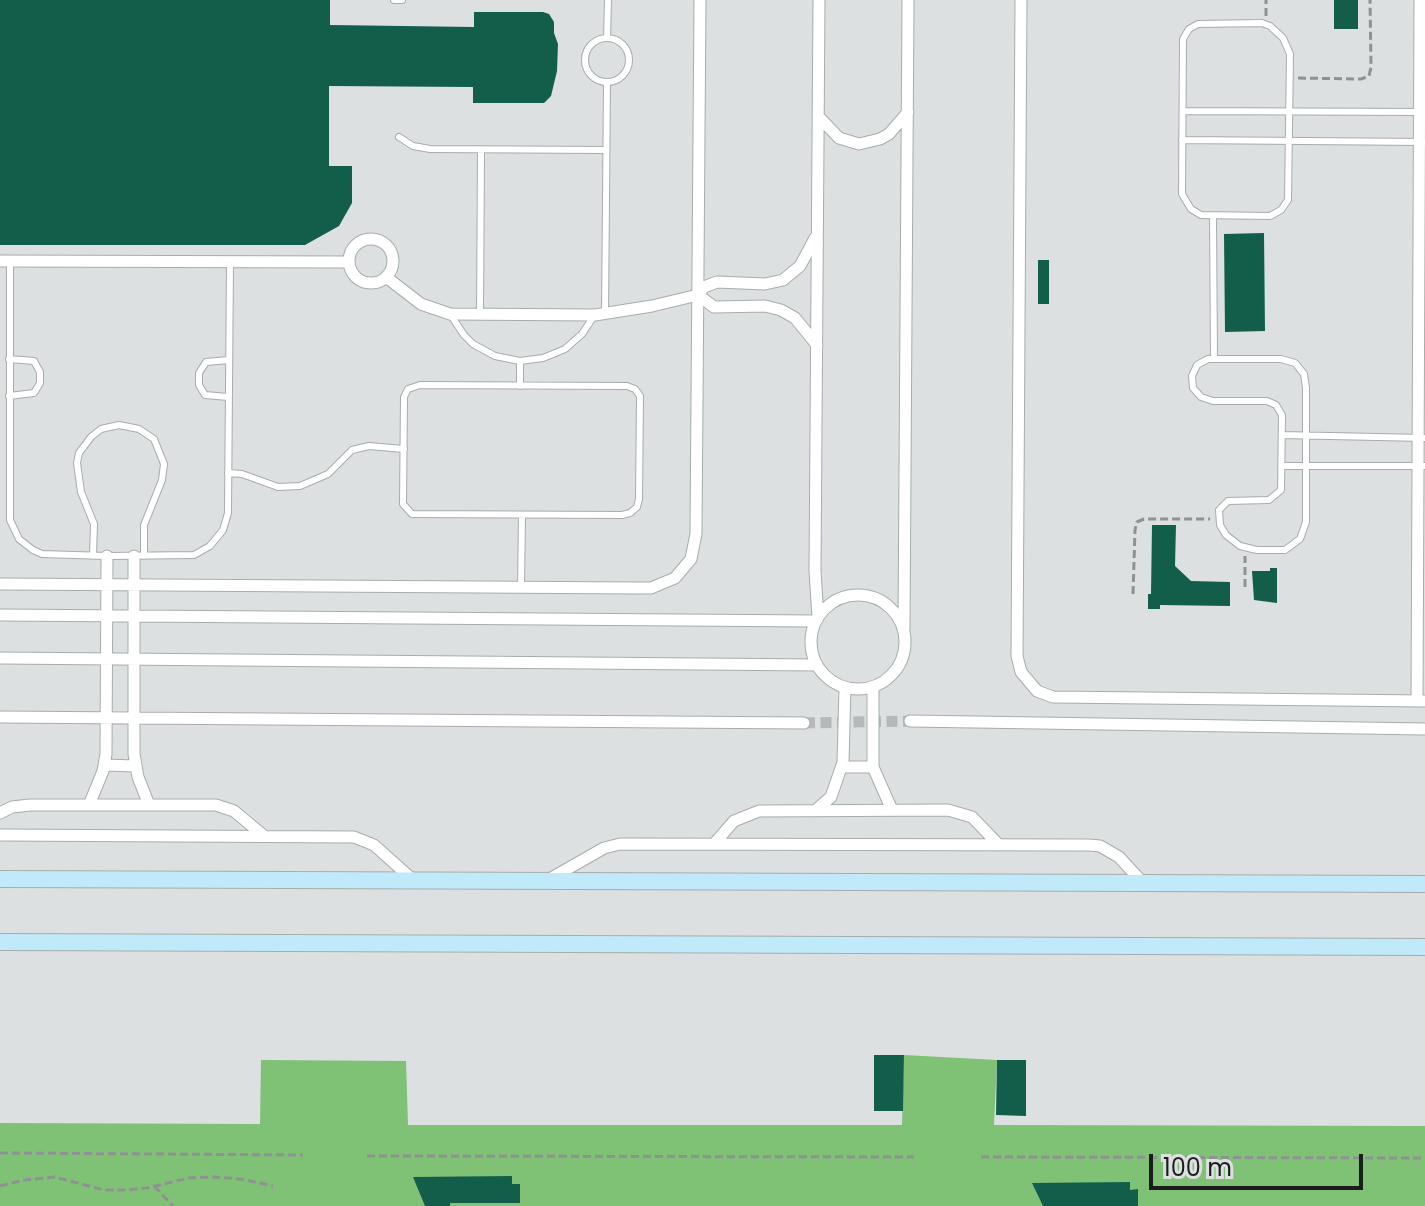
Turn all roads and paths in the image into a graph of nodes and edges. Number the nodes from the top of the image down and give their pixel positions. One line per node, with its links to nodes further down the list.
1 (394, 0): 2 (lane)
2 (402, 0)
3 (608, 0): 12 (lane)
4 (700, 0): 33 (street)
5 (819, 0): 19 (street)
6 (908, 0): 17 (street)
7 (1021, 0): 78 (street)
8 (1266, 0): 11 (path)
9 (1370, 0): 13 (path)
10 (1420, 0): 18 (street)
11 (1266, 24): 13 (lane); 15 (lane)
12 (607, 38): 14 (lane); 14 (lane)
13 (1290, 78): 16 (lane)
14 (607, 82): 24 (lane)
15 (1183, 111): 16 (lane); 21 (lane)
16 (1290, 111): 18 (lane); 22 (lane)
17 (908, 112): 19 (street); 71 (street)
18 (1422, 112): 23 (street)
19 (818, 116): 27 (street)
20 (399, 137): 25 (lane)
21 (1182, 140): 22 (lane); 26 (lane)
22 (1290, 141): 23 (lane); 26 (lane)
23 (1422, 142): 48 (street)
24 (606, 150): 25 (lane); 36 (lane)
25 (481, 151): 37 (lane)
26 (1213, 217): 39 (lane)
27 (818, 234): 32 (street); 38 (street)
28 (5, 261): 29 (street); 40 (lane)
29 (230, 261): 30 (street); 41 (lane)
30 (348, 262): 31 (street); 31 (street)
31 (386, 277): 35 (street)
32 (757, 284): 33 (street); 34 (street)
33 (698, 295): 34 (street); 36 (street); 64 (street)
34 (757, 307): 38 (street)
35 (450, 314): 37 (street); 42 (lane)
36 (600, 314): 37 (street); 42 (lane)
37 (480, 315)
38 (817, 345): 70 (street)
39 (1214, 358): 46 (lane); 47 (lane)
40 (9, 359): 44 (lane); 44 (lane)
41 (229, 360): 45 (lane); 45 (lane)
42 (520, 361): 43 (lane)
43 (520, 386): 49 (lane); 54 (lane)
44 (9, 396): 58 (lane)
45 (228, 397): 53 (lane)
46 (1282, 435): 47 (lane); 50 (lane)
47 (1306, 436): 48 (lane); 51 (lane)
48 (1421, 438): 52 (street)
49 (404, 449): 53 (lane); 54 (lane)
50 (1282, 466): 51 (lane); 55 (lane)
51 (1306, 466): 52 (lane); 57 (lane)
52 (1421, 466): 56 (street)
53 (228, 473): 60 (lane)
54 (522, 515): 64 (lane)
55 (1218, 519): 57 (lane); 66 (path)
56 (1421, 528): 78 (street)
57 (1246, 548): 65 (path)
58 (93, 556): 59 (lane); 60 (lane)
59 (107, 556): 60 (lane); 61 (street)
60 (139, 556): 62 (street)
61 (107, 583): 62 (street); 63 (street); 68 (street)
62 (134, 583): 64 (street); 69 (street)
63 (0, 584)
64 (521, 587)
65 (1245, 587)
66 (1133, 594)
67 (0, 615): 68 (street)
68 (107, 615): 69 (street); 74 (street)
69 (134, 615): 70 (street); 73 (street)
70 (817, 620): 71 (street); 75 (street)
71 (904, 629): 77 (street)
72 (0, 658): 74 (street)
73 (134, 658): 74 (street); 75 (street); 81 (street)
74 (107, 659): 80 (street)
75 (817, 665): 76 (street)
76 (845, 687): 77 (street); 87 (street)
77 (873, 687): 88 (street)
78 (1421, 701)
79 (0, 717): 80 (street)
80 (106, 717): 81 (street); 85 (street)
81 (134, 717): 83 (street); 86 (street)
82 (910, 721): 84 (street)
83 (804, 723)
84 (1425, 729)
85 (104, 765): 86 (street); 89 (street)
86 (135, 766): 90 (street)
87 (842, 767): 88 (street); 92 (street)
88 (873, 767): 91 (street)
89 (89, 805): 90 (street); 93 (street)
90 (149, 805): 95 (street)
91 (892, 810): 92 (street); 97 (street)
92 (813, 811): 96 (street)
93 (0, 813)
94 (0, 835): 95 (street)
95 (264, 836): 99 (street)
96 (714, 844): 97 (street); 100 (street)
97 (999, 845): 101 (street)
98 (0, 879): 99 (main road)
99 (412, 879): 100 (main road)
100 (548, 880): 101 (main road)
101 (1143, 883): 102 (main road)
102 (1425, 884)
103 (0, 942): 104 (main road)
104 (1425, 947)
105 (0, 1153): 106 (path)
106 (303, 1155)
107 (367, 1156): 108 (path)
108 (914, 1157)
109 (981, 1157): 110 (path)
110 (1425, 1158)
111 (0, 1186): 112 (path)
112 (154, 1186): 113 (path); 114 (path)
113 (273, 1186)
114 (173, 1206)

